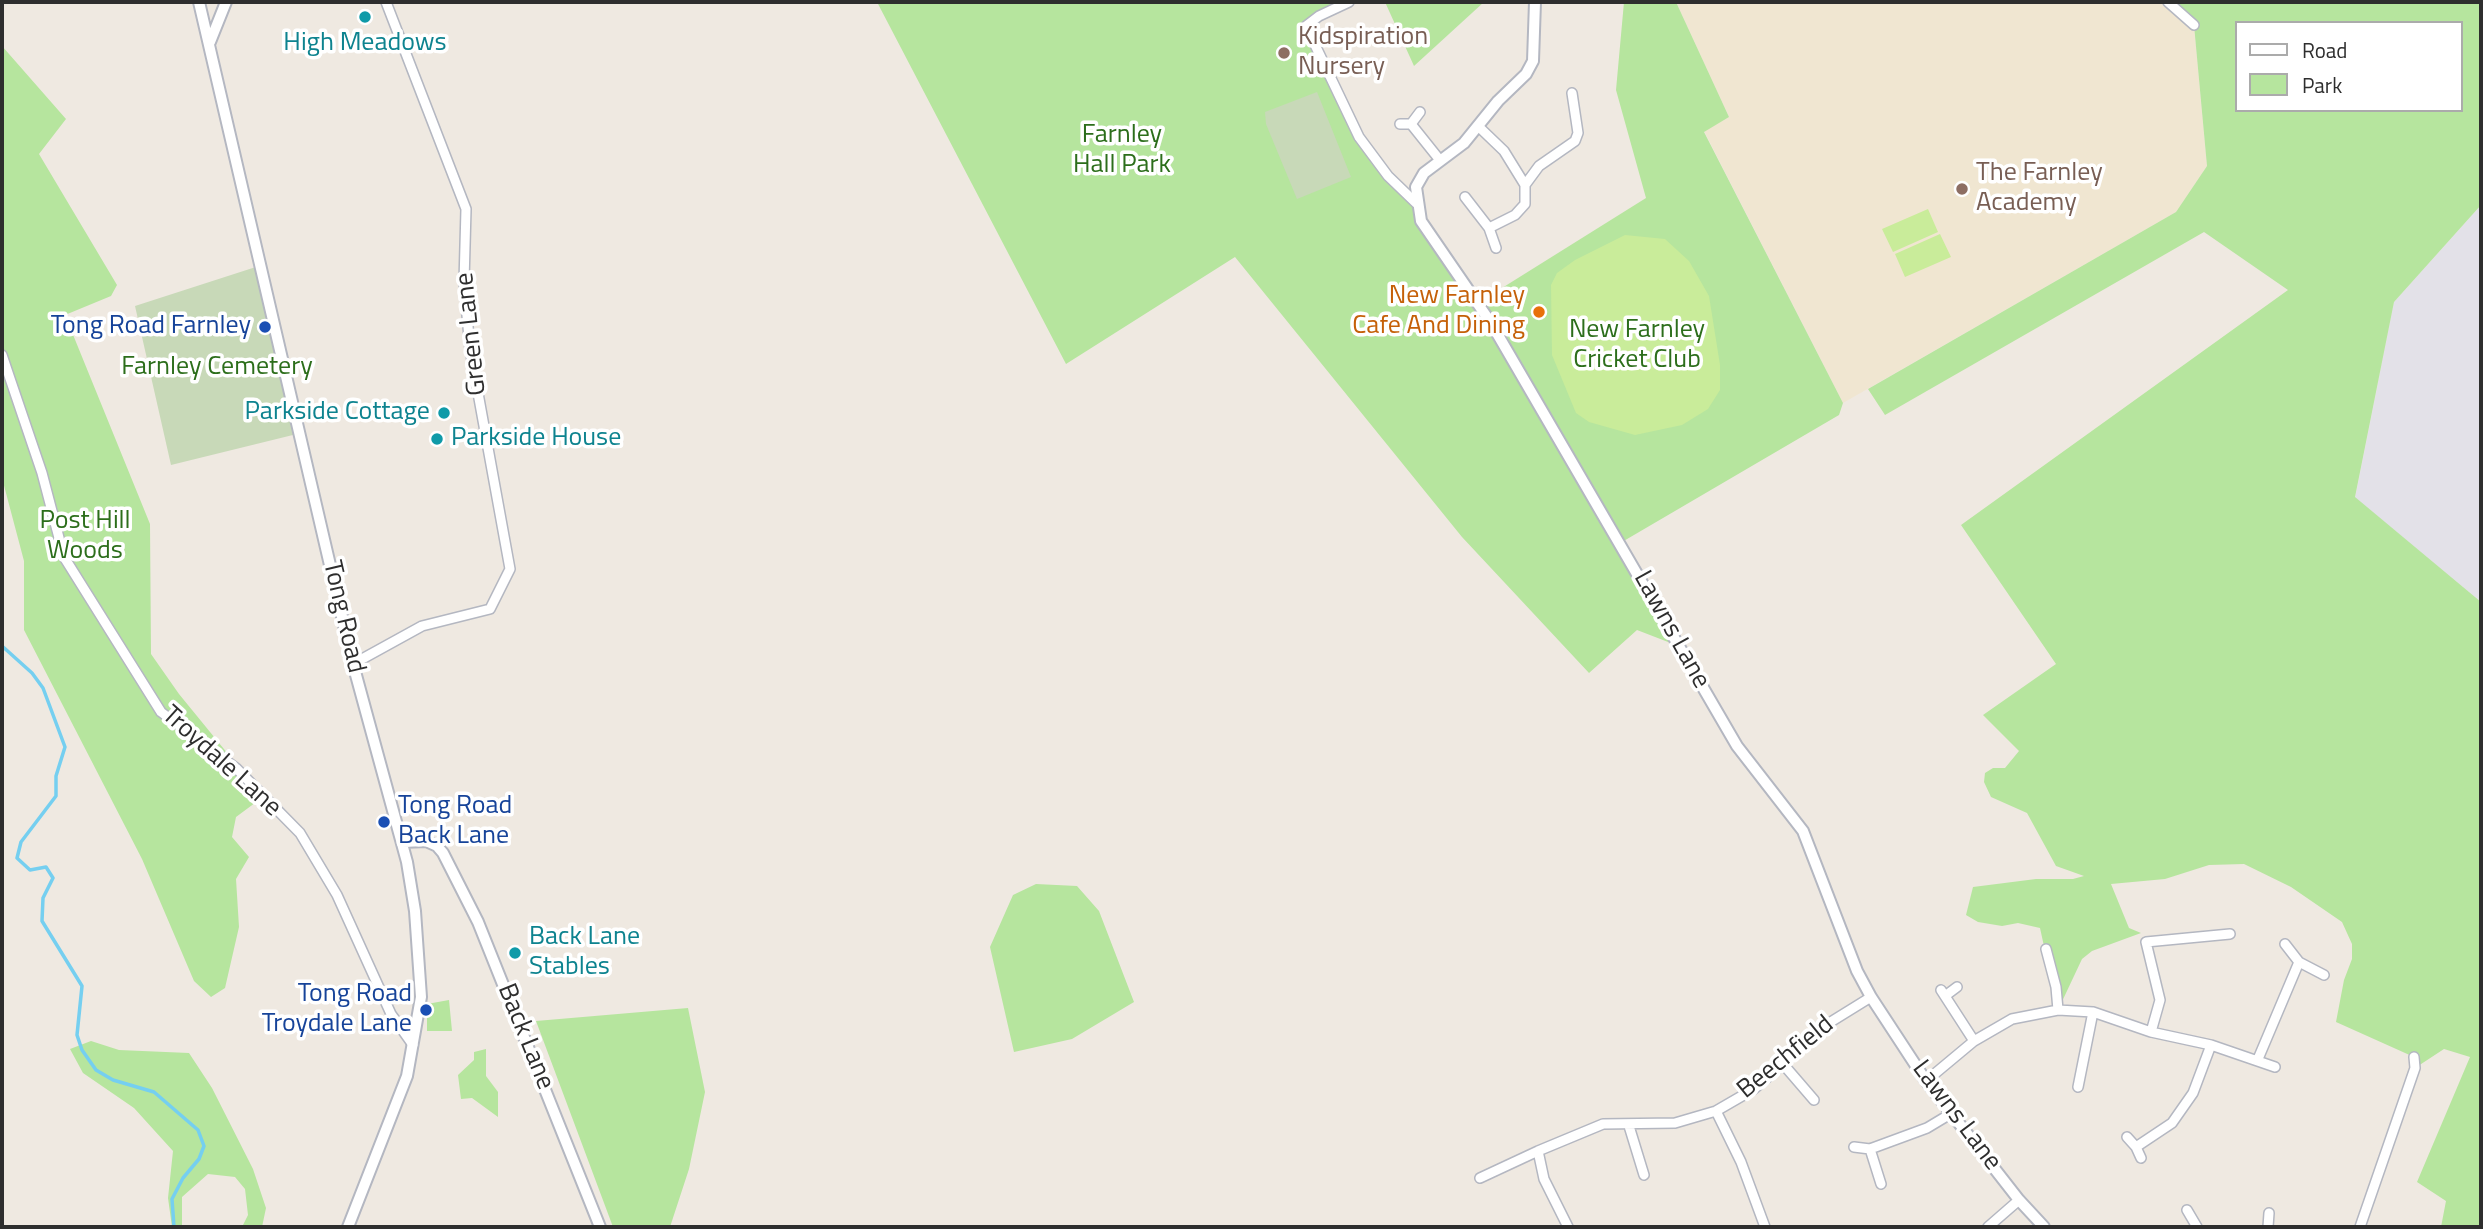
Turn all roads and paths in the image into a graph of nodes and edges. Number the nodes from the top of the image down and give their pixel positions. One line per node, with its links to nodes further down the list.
1 (199, 2): 8 (street, Tong Road)
2 (226, 2): 8 (street)
3 (386, 2): 21 (street, Green Lane)
4 (1349, 2): 17 (street, Lawns Lane)
5 (1535, 2): 13 (street)
6 (2168, 2): 7 (street)
7 (2194, 25)
8 (210, 43): 21 (street, Tong Road)
9 (1572, 93): 15 (street)
10 (1420, 111): 12 (street)
11 (1400, 124): 12 (street)
12 (1411, 124): 14 (street)
13 (1479, 127): 14 (street); 15 (street)
14 (1439, 159): 17 (street)
15 (1525, 185): 18 (street)
16 (1465, 197): 18 (street)
17 (1416, 203): 29 (street, Lawns Lane)
18 (1489, 228): 19 (street)
19 (1496, 248)
20 (2, 355): 34 (street, Troydale Lane)
21 (353, 664): 22 (street, Tong Road)
22 (401, 842): 34 (street, Tong Road); 59 (street, Back Lane)
23 (2230, 934): 32 (street)
24 (2285, 944): 26 (street)
25 (2046, 949): 30 (street)
26 (2299, 962): 27 (street); 37 (street)
27 (2324, 975)
28 (1957, 987): 33 (street)
29 (1871, 997): 38 (street, Beechfield); 40 (street, Lawns Lane)
30 (2058, 1010): 31 (street); 33 (street)
31 (2093, 1012): 32 (street); 41 (street)
32 (2151, 1032): 35 (street)
33 (1974, 1041): 40 (street)
34 (413, 1045): 58 (street, Tong Road)
35 (2211, 1045): 37 (street); 48 (street)
36 (2414, 1057): 66 (street)
37 (2258, 1059): 39 (street)
38 (1783, 1064): 42 (street); 43 (street, Beechfield)
39 (2275, 1067)
40 (1926, 1081): 44 (street, Lawns Lane)
41 (2078, 1087)
42 (1814, 1100)
43 (1716, 1111): 45 (street, Beechfield); 61 (street)
44 (1952, 1113): 49 (street); 55 (street, Lawns Lane)
45 (1629, 1126): 50 (street, Beechfield); 52 (street)
46 (2127, 1137): 48 (street)
47 (1854, 1147): 49 (street)
48 (2136, 1147): 51 (street)
49 (1870, 1149): 54 (street)
50 (1538, 1151): 53 (street, Beechfield); 60 (street)
51 (2141, 1158)
52 (1644, 1175)
53 (1480, 1178)
54 (1881, 1184)
55 (2019, 1200): 62 (street); 63 (street, Lawns Lane)
56 (2187, 1210): 64 (street)
57 (2269, 1213): 65 (street)
58 (348, 1227)
59 (600, 1227)
60 (1568, 1227)
61 (1765, 1227)
62 (1989, 1227)
63 (2044, 1227)
64 (2197, 1227)
65 (2268, 1227)
66 (2360, 1227)

